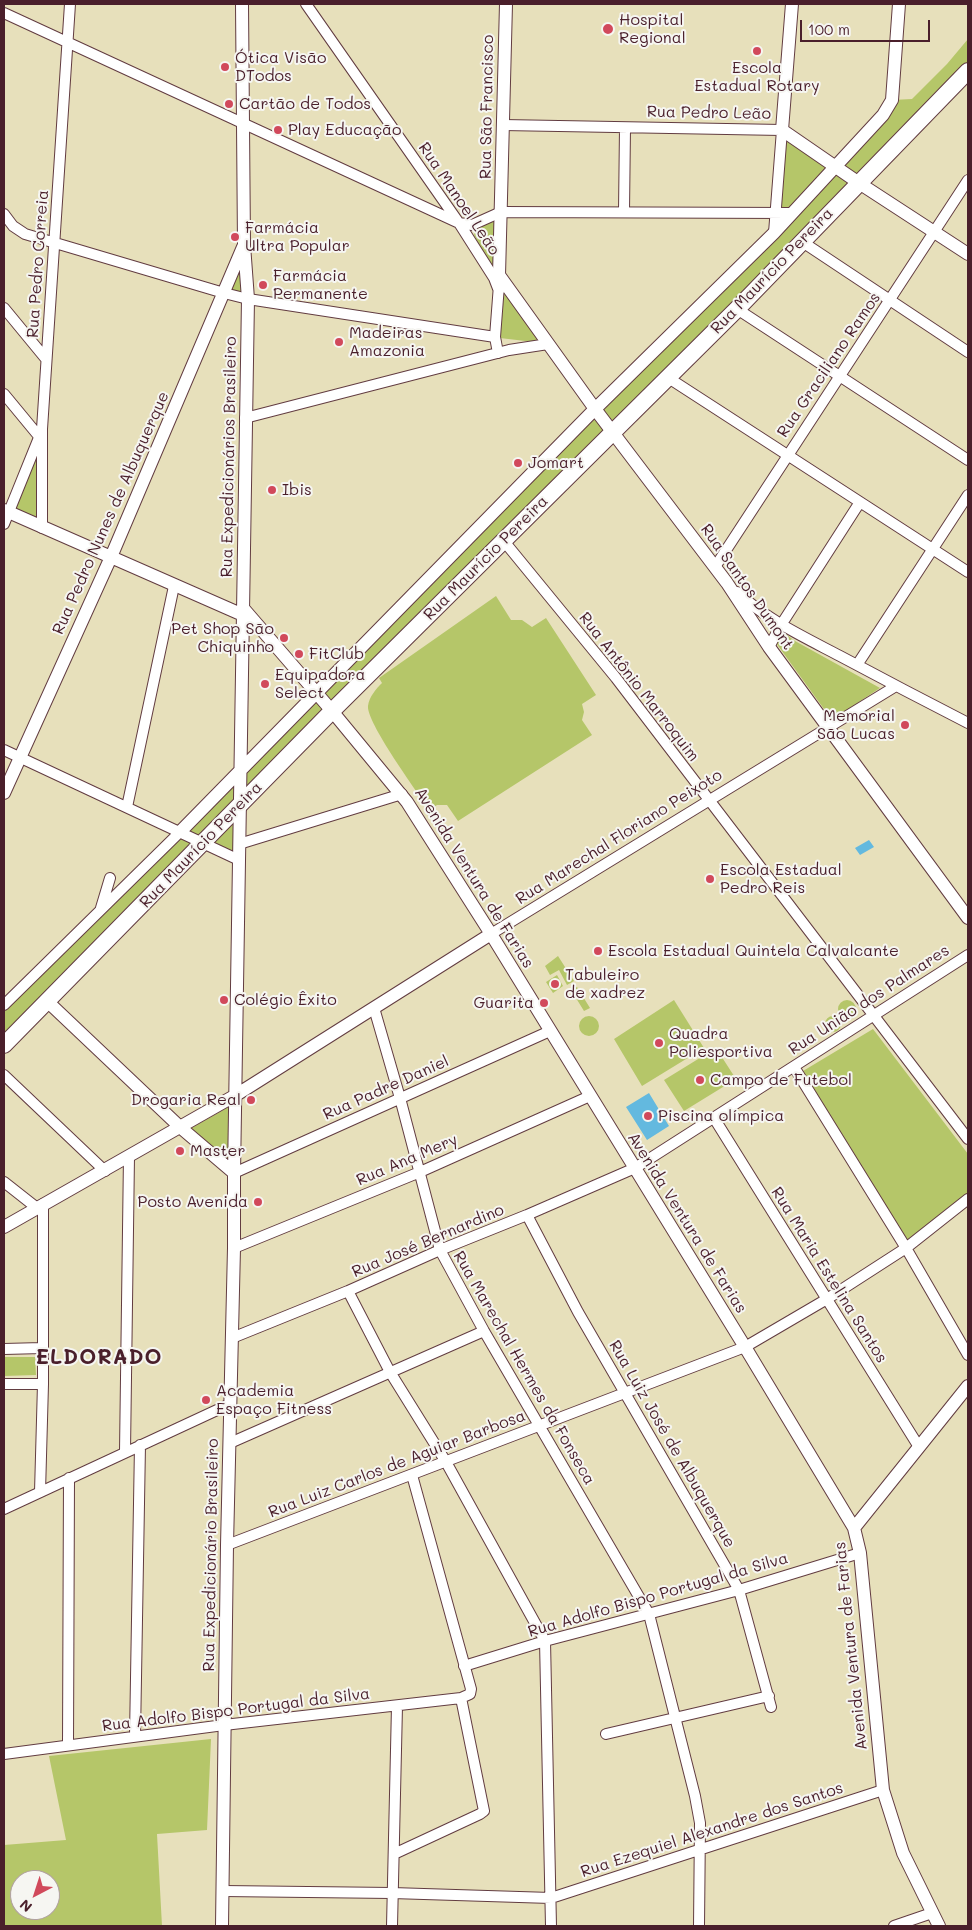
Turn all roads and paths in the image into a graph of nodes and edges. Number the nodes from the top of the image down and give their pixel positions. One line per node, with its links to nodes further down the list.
1 (70, 4): 8 (street, Rua Pedro Correia)
2 (242, 4): 10 (street, Rua Expedicionários Brasileiro)
3 (306, 4): 22 (street, Rua Manoel Leão)
4 (506, 4): 11 (street, Rua São Francisco)
5 (792, 4): 13 (street)
6 (899, 4): 14 (street, Rua Maurício Pereira)
7 (4, 13): 8 (street)
8 (69, 43): 10 (street); 26 (street, Rua Pedro Correia)
9 (968, 71): 16 (main road, Rua Maurício Pereira)
10 (244, 123): 22 (street); 27 (street, Rua Expedicionários Brasileiro)
11 (503, 125): 12 (street, Rua Pedro Leão); 18 (street, Rua São Francisco)
12 (625, 128): 13 (street, Rua Pedro Leão); 17 (street)
13 (782, 130): 14 (street, Rua Pedro Leão); 19 (street)
14 (836, 167): 16 (street, Rua Pedro Leão); 20 (street, Rua Maurício Pereira)
15 (968, 180): 23 (street, Rua Graciliano Ramos)
16 (859, 183): 23 (street, Rua Pedro Leão); 25 (main road, Rua Maurício Pereira)
17 (624, 211): 18 (street); 19 (street)
18 (501, 212): 22 (street); 29 (street, Rua São Francisco)
19 (775, 212): 20 (street); 24 (street)
20 (792, 213): 24 (street, Rua Maurício Pereira)
21 (4, 214): 26 (street)
22 (459, 223): 30 (street, Rua Manoel Leão)
23 (934, 231): 28 (street, Rua Pedro Leão); 33 (street, Rua Graciliano Ramos)
24 (774, 233): 44 (street, Rua Maurício Pereira)
25 (801, 241): 33 (street); 35 (main road, Rua Maurício Pereira)
26 (55, 242): 31 (street); 40 (street, Rua Pedro Correia)
27 (244, 245): 31 (street, Rua Pedro Nunes de Albuquerque); 32 (street, Rua Expedicionários Brasileiro)
28 (968, 254)
29 (499, 274): 30 (street); 37 (street, Rua Santos Dumont)
30 (499, 291): 36 (street)
31 (224, 293): 32 (street); 56 (street, Rua Pedro Nunes de Albuquerque)
32 (248, 299): 36 (street); 45 (street, Rua Expedicionários Brasileiro)
33 (890, 301): 38 (street); 41 (street, Rua Graciliano Ramos)
34 (4, 308): 40 (street)
35 (737, 308): 41 (street); 42 (main road, Rua Maurício Pereira)
36 (495, 337): 39 (street)
37 (548, 344): 39 (street); 44 (street, Rua Santos Dumont)
38 (968, 352)
39 (498, 353): 45 (street)
40 (46, 360): 47 (street, Rua Pedro Correia)
41 (840, 376): 48 (street, Rua Graciliano Ramos); 49 (street)
42 (667, 377): 46 (main road, Rua Maurício Pereira); 48 (street)
43 (4, 394): 47 (street)
44 (595, 409): 46 (street, Rua Santos Dumont); 68 (street, Rua Maurício Pereira)
45 (245, 418): 61 (street, Rua Expedicionários Brasileiro)
46 (612, 432): 54 (main road, Rua Maurício Pereira); 57 (street, Rua Santos Dumont)
47 (41, 435): 52 (street); 53 (street, Rua Pedro Correia)
48 (787, 456): 51 (street); 57 (street, Rua Graciliano Ramos)
49 (968, 460)
50 (968, 495): 55 (street)
51 (860, 502): 55 (street); 62 (street)
52 (5, 516): 53 (street)
53 (42, 528): 56 (street)
54 (504, 540): 69 (main road, Rua Maurício Pereira); 77 (street, Rua Antônio Marroquim)
55 (932, 549): 58 (street); 66 (street)
56 (111, 557): 60 (street); 73 (street, Rua Pedro Nunes de Albuquerque)
57 (715, 567): 59 (street, Rua Santos Dumont)
58 (968, 572)
59 (727, 582): 62 (street); 65 (street, Rua Santos Dumont)
60 (174, 586): 61 (street); 79 (street)
61 (243, 611): 63 (street, Avenida Ventura de Farias); 64 (street, Rua Expedicionários Brasileiro)
62 (781, 625): 65 (street); 66 (street)
63 (267, 637): 64 (street); 68 (street, Avenida Ventura de Farias)
64 (243, 639): 74 (street, Rua Expedicionários Brasileiro)
65 (769, 646): 71 (street, Rua Santos Dumont)
66 (857, 665): 67 (street)
67 (896, 686): 70 (street); 71 (street, Rua Marechal Floriano Peixoto)
68 (315, 693): 69 (street, Avenida Ventura de Farias); 74 (street, Rua Maurício Pereira)
69 (332, 711): 76 (street, Avenida Ventura de Farias); 78 (main road, Rua Maurício Pereira)
70 (968, 723)
71 (829, 728): 77 (street, Rua Marechal Floriano Peixoto); 86 (street, Rua Santos Dumont)
72 (4, 750): 73 (street)
73 (20, 757): 75 (street, Rua Pedro Nunes de Albuquerque); 79 (street)
74 (240, 770): 78 (street, Rua Expedicionários Brasileiro); 80 (street, Rua Maurício Pereira)
75 (4, 793)
76 (402, 794): 82 (street); 87 (street, Avenida Ventura de Farias)
77 (708, 800): 87 (street, Rua Marechal Floriano Peixoto); 92 (street, Rua Antônio Marroquim)
78 (240, 805): 81 (main road, Rua Maurício Pereira); 82 (street, Rua Expedicionários Brasileiro)
79 (127, 807): 80 (street)
80 (180, 832): 81 (street); 85 (street)
81 (204, 843): 83 (street); 89 (main road, Rua Maurício Pereira)
82 (239, 844): 83 (street, Rua Expedicionários Brasileiro)
83 (239, 860): 97 (street, Rua Expedicionário Brasileiro)
84 (110, 878): 85 (street)
85 (101, 909): 90 (street)
86 (968, 918)
87 (491, 934): 91 (street, Rua Marechal Floriano Peixoto); 93 (street, Avenida Ventura de Farias)
88 (968, 954): 92 (street, Rua União dos Palmares)
89 (47, 1001): 94 (main road, Rua Maurício Pereira); 101 (street)
90 (4, 1005)
91 (374, 1008): 97 (street, Rua Marechal Floriano Peixoto); 99 (street, Rua Marechal Hermes da Fonseca)
92 (874, 1016): 95 (street, Rua União dos Palmares); 102 (street, Rua Antônio Marroquim)
93 (550, 1030): 98 (street, Avenida Ventura de Farias); 99 (street, Rua Padre Daniel)
94 (4, 1045)
95 (794, 1067): 100 (street, Rua União dos Palmares); 114 (street)
96 (4, 1075): 105 (street)
97 (236, 1095): 101 (street, Rua Marechal Floriano Peixoto); 107 (street, Rua Expedicionário Brasileiro)
98 (590, 1096): 104 (street, Avenida Ventura de Farias); 106 (street, Rua Ana Mery)
99 (400, 1098): 106 (street, Rua Marechal Hermes da Fonseca); 107 (street, Rua Padre Daniel)
100 (714, 1118): 104 (street, Rua União dos Palmares); 117 (street, Rua Maria Estelina Santos)
101 (180, 1127): 103 (street, Rua Marechal Floriano Peixoto); 107 (street)
102 (968, 1139)
103 (129, 1156): 105 (street, Rua Marechal Floriano Peixoto); 134 (street)
104 (635, 1168): 111 (street, Rua José Bernardino); 120 (street, Avenida Ventura de Farias)
105 (105, 1171): 110 (street, Rua Marechal Floriano Peixoto)
106 (420, 1172): 113 (street, Rua Ana Mery); 115 (street, Rua Marechal Hermes da Fonseca)
107 (234, 1173): 113 (street, Rua Expedicionário Brasileiro)
108 (4, 1182): 110 (street)
109 (968, 1199): 114 (street, Rua Luiz Carlos de Aguiar Barbosa)
110 (40, 1206): 112 (street, Rua Marechal Floriano Peixoto); 121 (street)
111 (527, 1215): 115 (street, Rua José Bernardino); 128 (street, Rua Luiz José de Albuquerque)
112 (4, 1227)
113 (234, 1248): 119 (street, Rua Expedicionário Brasileiro)
114 (906, 1248): 117 (street, Rua Luiz Carlos de Aguiar Barbosa); 123 (street)
115 (440, 1250): 116 (street, Rua José Bernardino); 118 (street, Rua Marechal Hermes da Fonseca)
116 (348, 1291): 119 (street, Rua José Bernardino); 124 (street)
117 (826, 1299): 120 (street, Rua Luiz Carlos de Aguiar Barbosa); 133 (street, Rua Maria Estelina Santos)
118 (484, 1332): 124 (street); 130 (street, Rua Marechal Hermes da Fonseca)
119 (232, 1338): 129 (street, Rua Expedicionário Brasileiro)
120 (745, 1347): 128 (street, Rua Luiz Carlos de Aguiar Barbosa); 140 (street, Avenida Ventura de Farias)
121 (42, 1348): 122 (street); 126 (street)
122 (4, 1349)
123 (968, 1355)
124 (390, 1372): 131 (street); 135 (street)
125 (4, 1384): 126 (street)
126 (43, 1384): 138 (street)
127 (968, 1386): 133 (street)
128 (624, 1392): 130 (street, Rua Luiz Carlos de Aguiar Barbosa); 143 (street, Rua Luiz José de Albuquerque)
129 (230, 1404): 131 (street, Rua Expedicionário Brasileiro); 132 (street)
130 (538, 1425): 135 (street, Rua Luiz Carlos de Aguiar Barbosa); 144 (street, Rua Marechal Hermes da Fonseca)
131 (230, 1443): 141 (street, Rua Expedicionário Brasileiro)
132 (140, 1444): 134 (street); 154 (street)
133 (920, 1447): 140 (street)
134 (125, 1452): 137 (street)
135 (446, 1462): 136 (street, Rua Luiz Carlos de Aguiar Barbosa); 145 (street)
136 (412, 1475): 141 (street, Rua Luiz Carlos de Aguiar Barbosa); 146 (street)
137 (69, 1478): 138 (street); 155 (street)
138 (40, 1492): 139 (street)
139 (4, 1509)
140 (854, 1528): 142 (street, Avenida Ventura de Farias)
141 (227, 1545): 152 (street, Rua Expedicionário Brasileiro)
142 (860, 1553): 143 (street, Rua Adolfo Bispo Portugal da Silva); 157 (street, Avenida Ventura de Farias)
143 (738, 1590): 144 (street, Rua Adolfo Bispo Portugal da Silva); 148 (street, Rua Luiz José de Albuquerque)
144 (649, 1614): 145 (street, Rua Adolfo Bispo Portugal da Silva); 151 (street, Rua Marechal Hermes da Fonseca)
145 (545, 1641): 146 (street, Rua Adolfo Bispo Portugal da Silva); 162 (street)
146 (464, 1666): 147 (street)
147 (466, 1696): 149 (street, Rua Adolfo Bispo Portugal da Silva); 159 (street)
148 (769, 1696): 150 (street, Rua Luiz José de Albuquerque); 151 (street)
149 (397, 1706): 152 (street, Rua Adolfo Bispo Portugal da Silva); 159 (street)
150 (771, 1707)
151 (676, 1717): 153 (street); 158 (street, Rua Marechal Hermes da Fonseca)
152 (224, 1725): 154 (street, Rua Adolfo Bispo Portugal da Silva); 160 (street, Rua Expedicionário Brasileiro)
153 (606, 1734)
154 (135, 1736): 155 (street, Rua Adolfo Bispo Portugal da Silva)
155 (68, 1745): 156 (street, Rua Adolfo Bispo Portugal da Silva)
156 (4, 1754)
157 (883, 1790): 158 (street, Rua Ezequiel Alexandre dos Santos); 163 (street, Avenida Ventura de Farias)
158 (700, 1849): 162 (street, Rua Ezequiel Alexandre dos Santos); 167 (street, Rua Marechal Hermes da Fonseca)
159 (394, 1854): 161 (street)
160 (222, 1891): 161 (street); 164 (street, Rua Expedicionário Brasileiro)
161 (392, 1893): 162 (street); 165 (street)
162 (551, 1898): 166 (street)
163 (932, 1913): 168 (street); 169 (street, Avenida Ventura de Farias)
164 (222, 1926)
165 (392, 1926)
166 (551, 1926)
167 (699, 1926)
168 (894, 1926)
169 (939, 1926)

